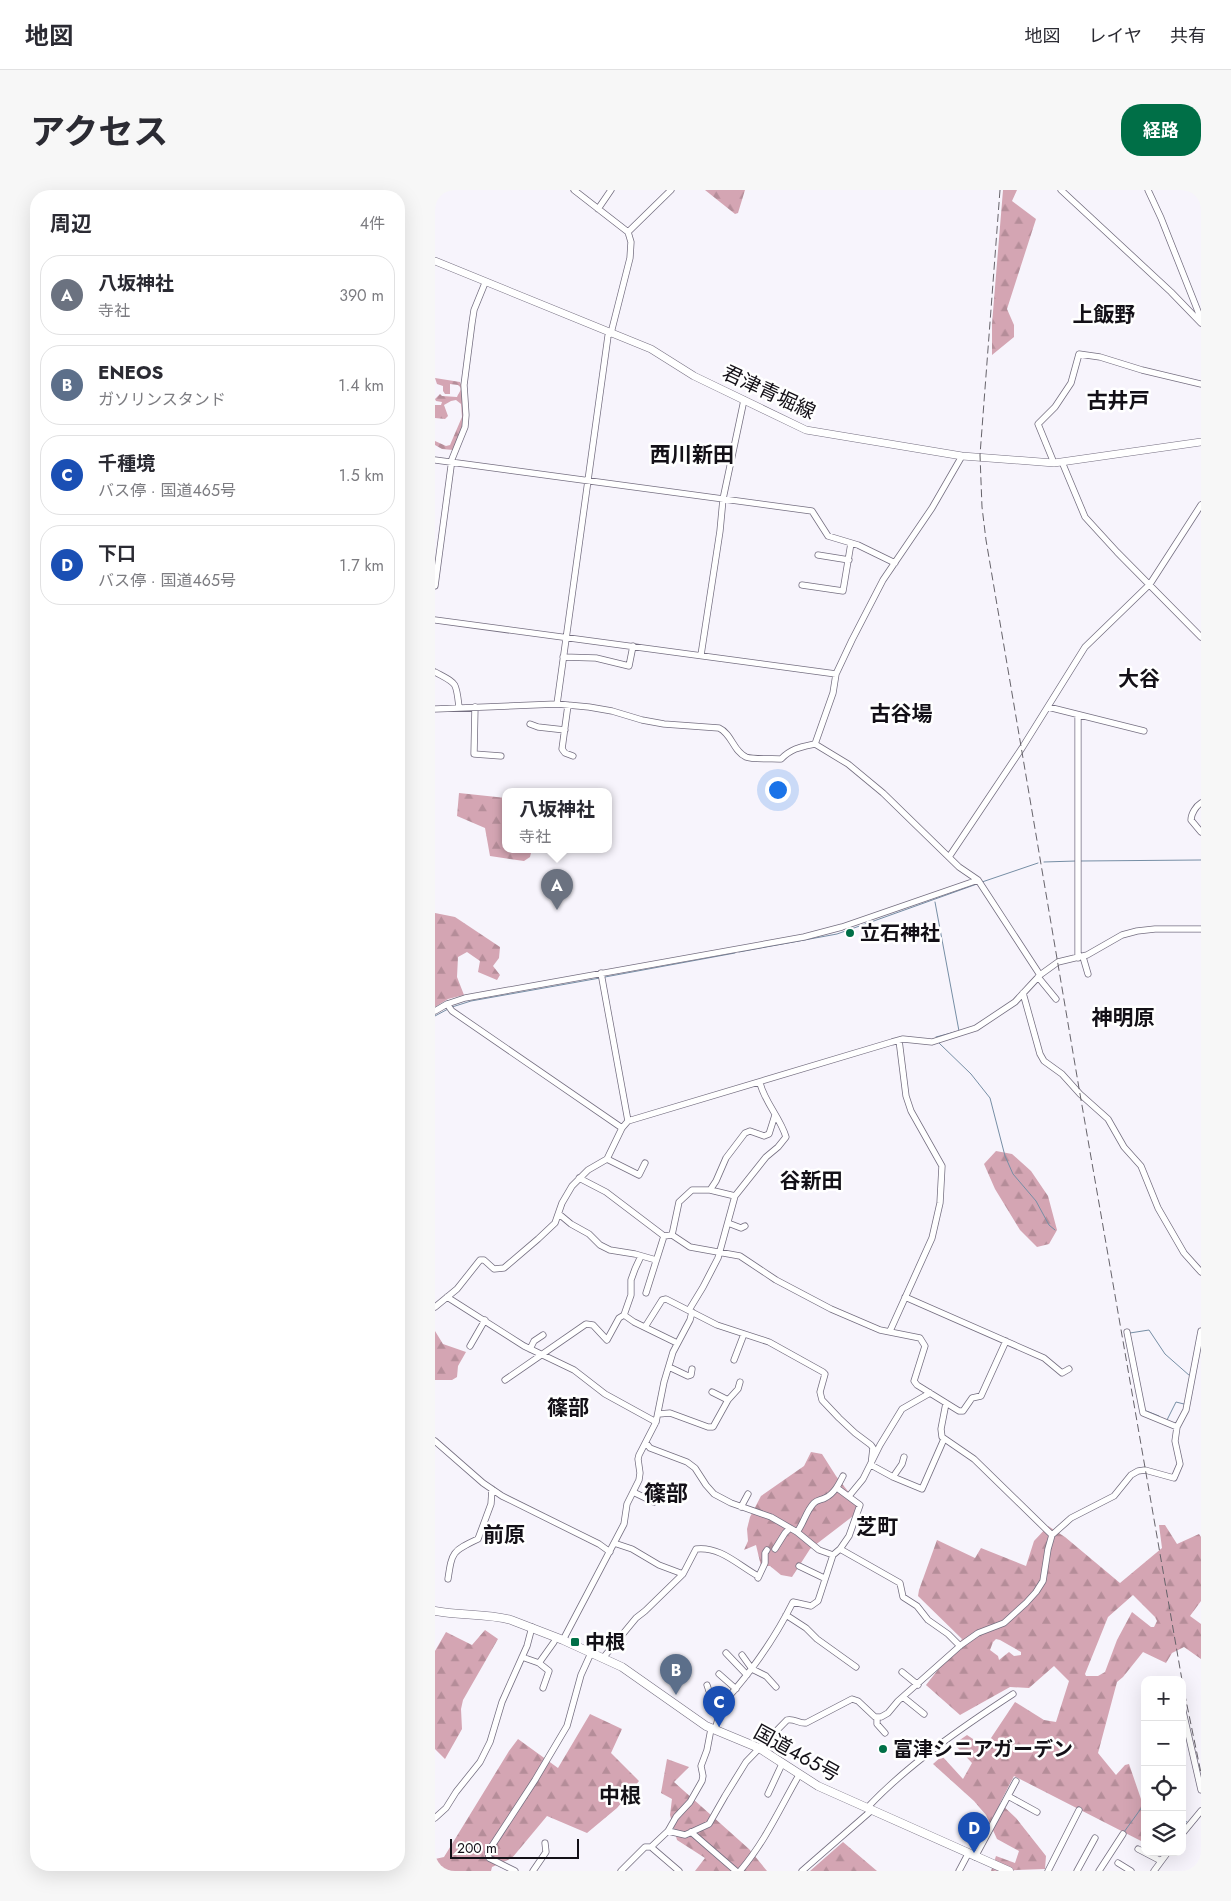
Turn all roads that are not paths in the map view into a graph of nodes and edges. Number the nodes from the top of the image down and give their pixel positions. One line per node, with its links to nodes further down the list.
1 (574, 190): 6 (street)
2 (611, 190): 6 (street)
3 (671, 190): 7 (street)
4 (1061, 190): 11 (street)
5 (1148, 190): 10 (street)
6 (599, 209): 7 (street)
7 (628, 232): 12 (street)
8 (435, 261): 9 (main road, 君津青堀線)
9 (485, 283): 12 (main road, 君津青堀線); 18 (street)
10 (1201, 318)
11 (1201, 323)
12 (611, 333): 14 (main road, 君津青堀線); 20 (street)
13 (1201, 384): 19 (street)
14 (744, 400): 16 (main road, 君津青堀線); 21 (street)
15 (1201, 442): 19 (main road, 君津青堀線)
16 (962, 456): 19 (main road, 君津青堀線); 26 (street)
17 (435, 460): 18 (street)
18 (452, 462): 20 (street); 29 (street)
19 (1058, 462): 27 (street)
20 (588, 481): 21 (street); 32 (street)
21 (723, 499): 23 (street); 34 (street)
22 (1201, 505): 27 (street)
23 (851, 543): 25 (street); 26 (street)
24 (818, 555): 25 (street)
25 (849, 560): 28 (street)
26 (895, 563): 37 (street)
27 (1150, 584): 31 (street); 41 (street)
28 (802, 585)
29 (435, 586)
30 (435, 620): 32 (street)
31 (1201, 636)
32 (566, 637): 33 (street); 35 (street)
33 (633, 646): 34 (street); 35 (street)
34 (701, 655): 37 (street)
35 (563, 658): 38 (street)
36 (435, 672): 40 (street)
37 (836, 674): 48 (street)
38 (557, 704): 39 (street); 42 (street)
39 (568, 705): 46 (street); 48 (street)
40 (459, 707): 42 (street); 43 (street)
41 (1048, 707): 44 (street); 53 (street)
42 (475, 708): 49 (street)
43 (435, 709)
44 (1078, 715): 47 (street); 56 (street)
45 (530, 724): 46 (street)
46 (565, 730): 50 (street)
47 (1144, 731)
48 (815, 744): 53 (street)
49 (501, 756)
50 (573, 756)
51 (1201, 803): 52 (street)
52 (1201, 832)
53 (949, 857): 54 (street)
54 (978, 880): 57 (street); 59 (street)
55 (1201, 929): 56 (street)
56 (1080, 957): 58 (street); 59 (street)
57 (601, 973): 62 (street); 67 (street)
58 (1088, 974)
59 (1039, 976): 60 (street); 61 (street)
60 (1023, 993): 64 (street); 84 (street)
61 (1056, 999)
62 (449, 1007): 63 (street); 68 (street)
63 (435, 1011)
64 (899, 1040): 65 (street); 72 (street)
65 (760, 1083): 66 (street); 67 (street)
66 (775, 1114): 74 (street); 75 (street)
67 (628, 1121): 68 (street)
68 (622, 1128): 69 (street)
69 (607, 1159): 70 (street); 73 (street)
70 (645, 1163)
71 (948, 1163): 72 (street)
72 (942, 1166): 86 (street)
73 (579, 1178): 76 (street); 79 (street)
74 (710, 1190): 75 (street); 80 (street)
75 (735, 1196): 77 (street)
76 (559, 1214): 82 (street); 87 (street)
77 (728, 1223): 78 (street); 81 (street)
78 (745, 1226)
79 (661, 1236): 80 (street); 83 (street)
80 (672, 1236): 81 (street)
81 (719, 1251): 89 (street); 93 (street)
82 (641, 1256): 83 (street); 90 (street)
83 (656, 1260): 85 (street)
84 (1201, 1272)
85 (646, 1293)
86 (905, 1297): 93 (street); 98 (street)
87 (447, 1298): 88 (street); 91 (street)
88 (435, 1306)
89 (690, 1311): 92 (street); 96 (street); 99 (street)
90 (624, 1314): 92 (street); 102 (street)
91 (485, 1320): 100 (street); 101 (street)
92 (645, 1327): 99 (street)
93 (890, 1331): 110 (street)
94 (1201, 1331): 115 (street)
95 (1127, 1332): 115 (street)
96 (744, 1334): 103 (street); 120 (street)
97 (543, 1335): 101 (street)
98 (1006, 1340): 106 (street); 112 (street)
99 (677, 1343): 104 (street)
100 (470, 1346)
101 (530, 1349): 102 (street)
102 (541, 1355): 107 (street); 114 (street)
103 (734, 1360)
104 (669, 1367): 105 (street); 113 (street)
105 (692, 1369)
106 (1069, 1369)
107 (505, 1380)
108 (740, 1382): 111 (street)
109 (712, 1392): 111 (street)
110 (930, 1393): 112 (street); 120 (street)
111 (729, 1400): 113 (street)
112 (946, 1403): 116 (street)
113 (659, 1414): 114 (street)
114 (656, 1422): 118 (street)
115 (1177, 1427): 132 (street)
116 (945, 1438): 122 (street); 132 (street)
117 (435, 1441): 124 (street)
118 (646, 1443): 125 (street); 129 (street)
119 (904, 1457): 122 (street)
120 (871, 1465): 122 (street); 127 (street)
121 (843, 1476): 123 (street)
122 (893, 1478)
123 (837, 1488): 127 (street); 131 (street)
124 (492, 1489): 137 (street); 142 (street)
125 (633, 1492): 128 (street); 133 (street)
126 (748, 1494): 129 (street)
127 (849, 1496): 135 (street)
128 (654, 1502)
129 (741, 1507): 130 (street)
130 (790, 1528): 131 (street); 134 (street)
131 (797, 1532): 138 (street)
132 (1052, 1535): 148 (street)
133 (614, 1543): 137 (street); 140 (street)
134 (775, 1548)
135 (840, 1549): 138 (street); 148 (street)
136 (767, 1550): 140 (street)
137 (610, 1552): 146 (street)
138 (833, 1555): 141 (street)
139 (799, 1566): 141 (street)
140 (683, 1574): 153 (street)
141 (824, 1578): 144 (street)
142 (448, 1579)
143 (435, 1611): 145 (highway, 国道465号)
144 (786, 1615): 155 (street); 156 (street)
145 (531, 1627): 146 (highway, 国道465号); 152 (street)
146 (563, 1640): 149 (highway, 国道465号)
147 (554, 1642): 154 (street)
148 (960, 1646): 161 (street)
149 (591, 1653): 153 (highway, 国道465号); 197 (street)
150 (726, 1653): 159 (street)
151 (741, 1655): 156 (street)
152 (522, 1657): 154 (street); 184 (street)
153 (603, 1658): 171 (highway, 国道465号)
154 (539, 1663): 163 (street)
155 (856, 1667)
156 (752, 1669): 159 (street); 162 (street)
157 (902, 1672): 161 (street)
158 (719, 1674): 164 (street)
159 (747, 1675): 164 (street)
160 (707, 1685): 167 (street)
161 (918, 1685): 166 (street)
162 (776, 1687)
163 (543, 1688)
164 (736, 1689): 167 (street)
165 (1013, 1694): 180 (street)
166 (903, 1697): 168 (street); 169 (street)
167 (725, 1702): 171 (street)
168 (923, 1714)
169 (877, 1718): 172 (street); 173 (street)
170 (1185, 1721): 177 (street)
171 (713, 1730): 173 (highway, 国道465号); 186 (street)
172 (885, 1733)
173 (759, 1748): 174 (highway, 国道465号); 187 (street)
174 (782, 1764): 175 (highway, 国道465号); 178 (street)
175 (799, 1775): 180 (highway, 国道465号); 202 (street)
176 (1016, 1781): 179 (street)
177 (1201, 1790)
178 (768, 1794)
179 (1008, 1796): 183 (street); 193 (street)
180 (870, 1809): 193 (highway, 国道465号); 203 (street)
181 (1079, 1810): 206 (street)
182 (1201, 1811): 185 (street)
183 (1037, 1812)
184 (435, 1818)
185 (1186, 1829)
186 (668, 1831): 187 (street); 191 (street)
187 (691, 1832): 201 (street)
188 (1123, 1834): 208 (street)
189 (1095, 1838): 207 (street)
190 (545, 1843): 198 (street)
191 (651, 1847): 199 (street); 200 (street)
192 (1138, 1849): 195 (street)
193 (971, 1855): 204 (street); 205 (highway, 国道465号)
194 (1165, 1856): 195 (street)
195 (1161, 1861): 210 (street)
196 (1118, 1863): 209 (street)
197 (515, 1871)
198 (533, 1871)
199 (621, 1871)
200 (679, 1871)
201 (736, 1871)
202 (740, 1871)
203 (801, 1871)
204 (959, 1871)
205 (1009, 1871)
206 (1048, 1871)
207 (1077, 1871)
208 (1099, 1871)
209 (1131, 1871)
210 (1154, 1871)

